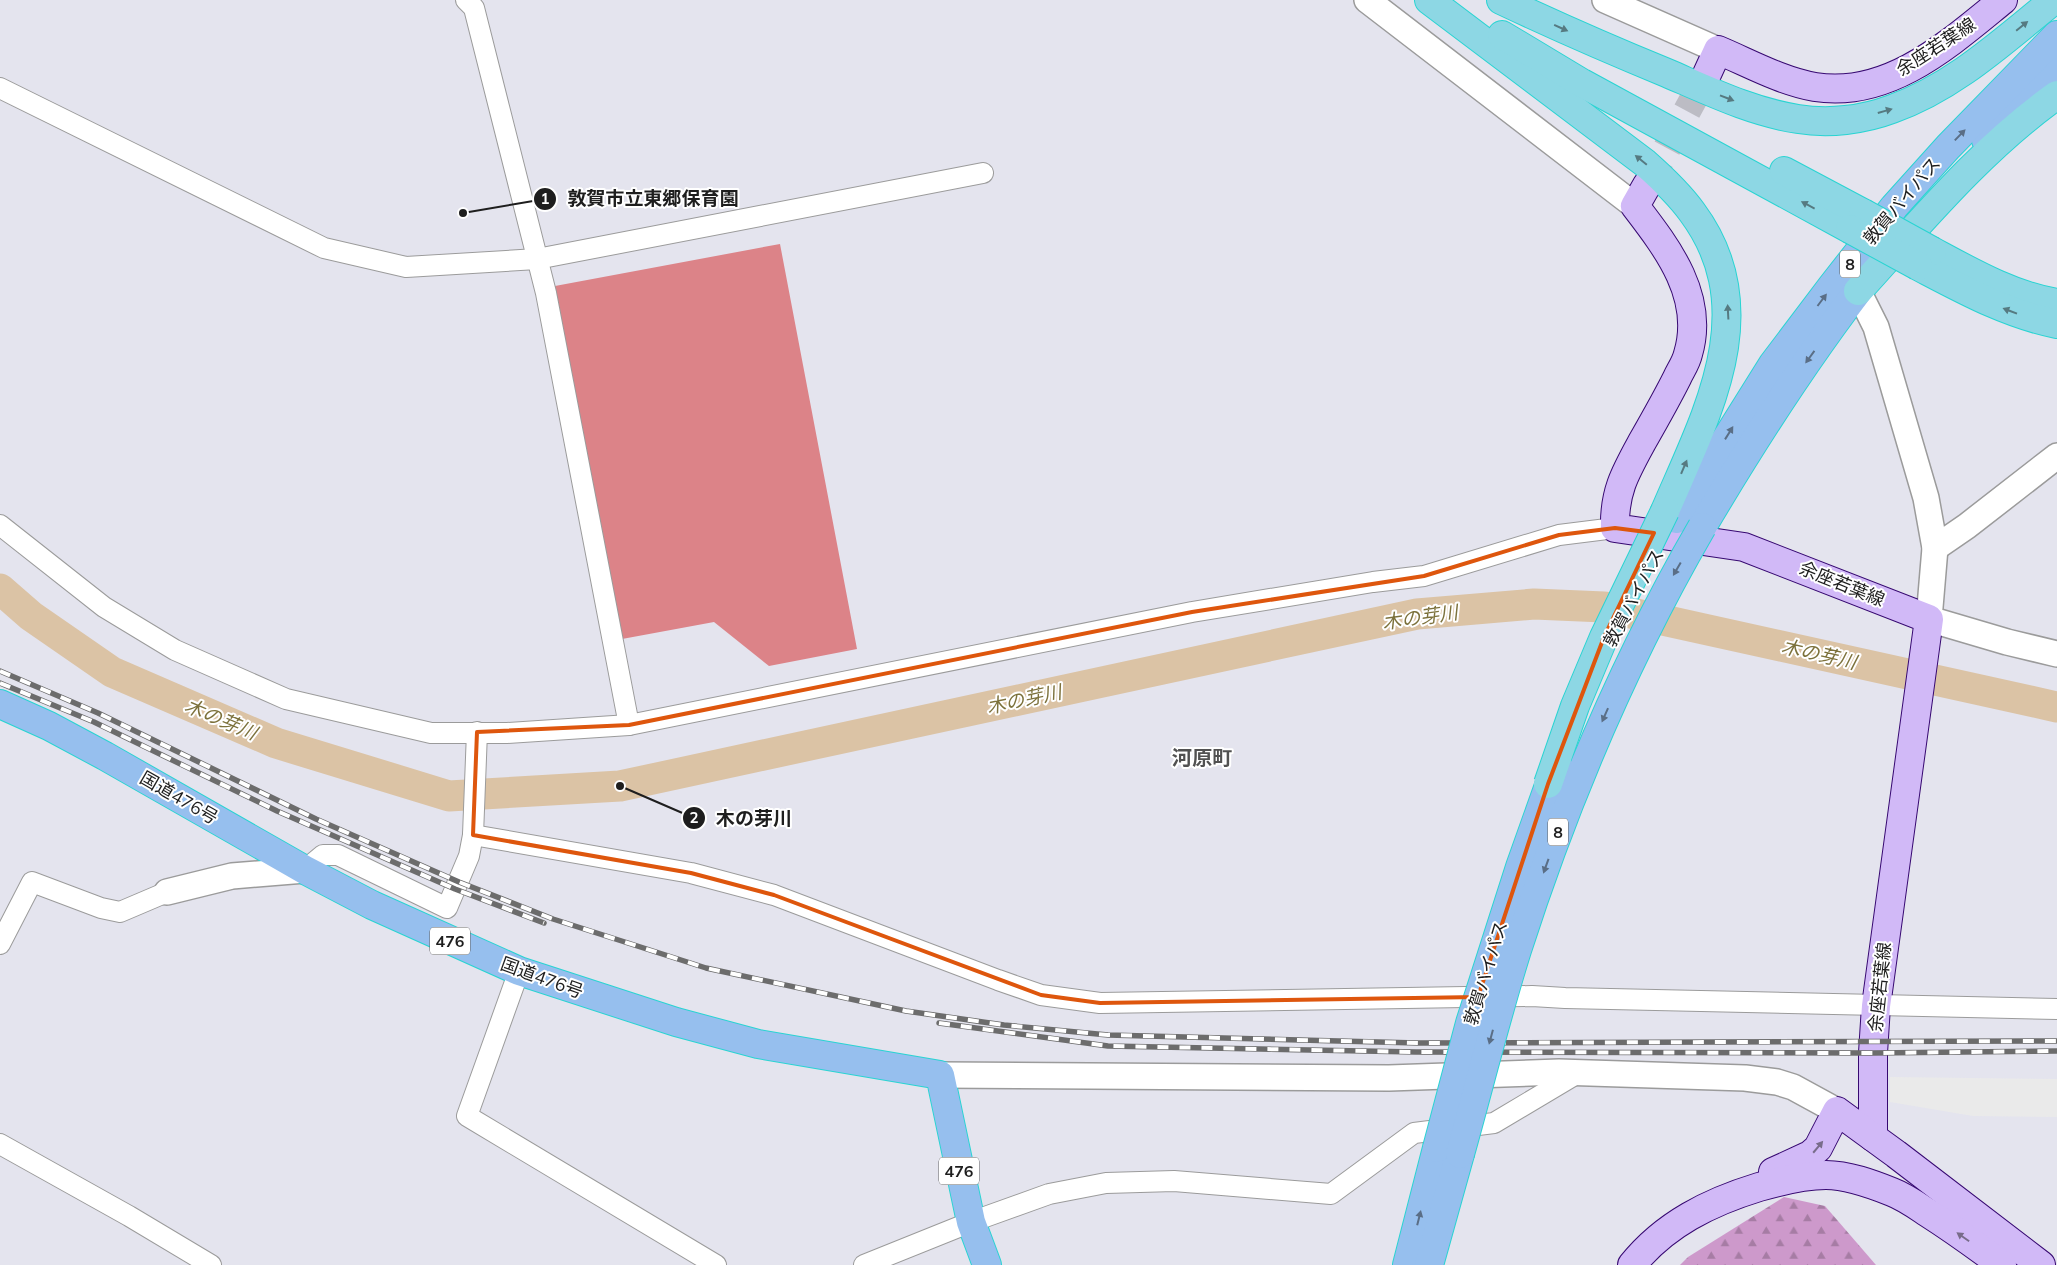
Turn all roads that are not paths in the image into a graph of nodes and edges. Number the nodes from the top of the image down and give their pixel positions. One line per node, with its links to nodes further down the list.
1 (1367, 0): 16 (street)
2 (1429, 0): 24 (highway, one-way to 2)
3 (1447, 0): 17 (highway, one-way to 3)
4 (1478, 0): 17 (highway)
5 (1501, 0): 8 (highway, one-way to 8)
6 (1605, 0): 11 (street)
7 (2003, 0): 11 (main road, 余座若葉線)
8 (2054, 0)
9 (474, 3): 19 (street)
10 (2057, 35): 24 (highway, 敦賀バイパス / 8, one-way to 10)
11 (1713, 62)
12 (2057, 68): 20 (highway, 敦賀バイパス / 8)
13 (0, 88): 19 (street)
14 (2057, 95): 20 (highway)
15 (983, 173): 19 (street)
16 (1641, 196): 26 (main road)
17 (1856, 221): 18 (highway, bridge)
18 (1925, 258): 21 (highway); 22 (highway, one-way to 18)
19 (538, 259): 31 (street)
20 (1858, 291): 27 (street); 45 (highway, 敦賀バイパス / 8, one-way to 45, bridge)
21 (2057, 303)
22 (2057, 324)
23 (2057, 456): 27 (street)
24 (1670, 515): 45 (highway, 敦賀バイパス / 8, bridge)
25 (0, 525): 32 (street)
26 (1615, 528): 28 (main road, 余座若葉線); 31 (street)
27 (1935, 548): 28 (street)
28 (1929, 619): 29 (street); 38 (main road, 余座若葉線)
29 (2057, 654)
30 (0, 704): 34 (highway, 国道476号 / 476)
31 (629, 725): 32 (street)
32 (477, 742): 33 (street)
33 (473, 830): 34 (street); 38 (street)
34 (305, 870): 35 (street); 37 (highway, 国道476号 / 476)
35 (167, 892): 36 (street)
36 (0, 944)
37 (520, 971): 41 (highway, 国道476号 / 476); 49 (street)
38 (1876, 1006): 39 (street); 43 (main road, 余座若葉線)
39 (2057, 1009)
40 (1578, 1073): 41 (street); 42 (street); 47 (street)
41 (940, 1074): 47 (highway, 476)
42 (1837, 1111): 43 (main road); 46 (main road, one-way to 42)
43 (1873, 1137): 57 (main road)
44 (0, 1144): 48 (street)
45 (1454, 1153): 52 (highway, 敦賀バイパス / 8, one-way to 45); 53 (highway, 敦賀バイパス / 8); 54 (highway)
46 (1730, 1196): 55 (main road); 56 (main road, one-way to 46)
47 (971, 1222): 50 (street); 51 (highway, 476)
48 (211, 1265)
49 (716, 1265)
50 (864, 1265)
51 (987, 1265)
52 (1407, 1265)
53 (1429, 1265)
54 (1449, 1265)
55 (1632, 1265)
56 (2002, 1265)
57 (2041, 1265)

